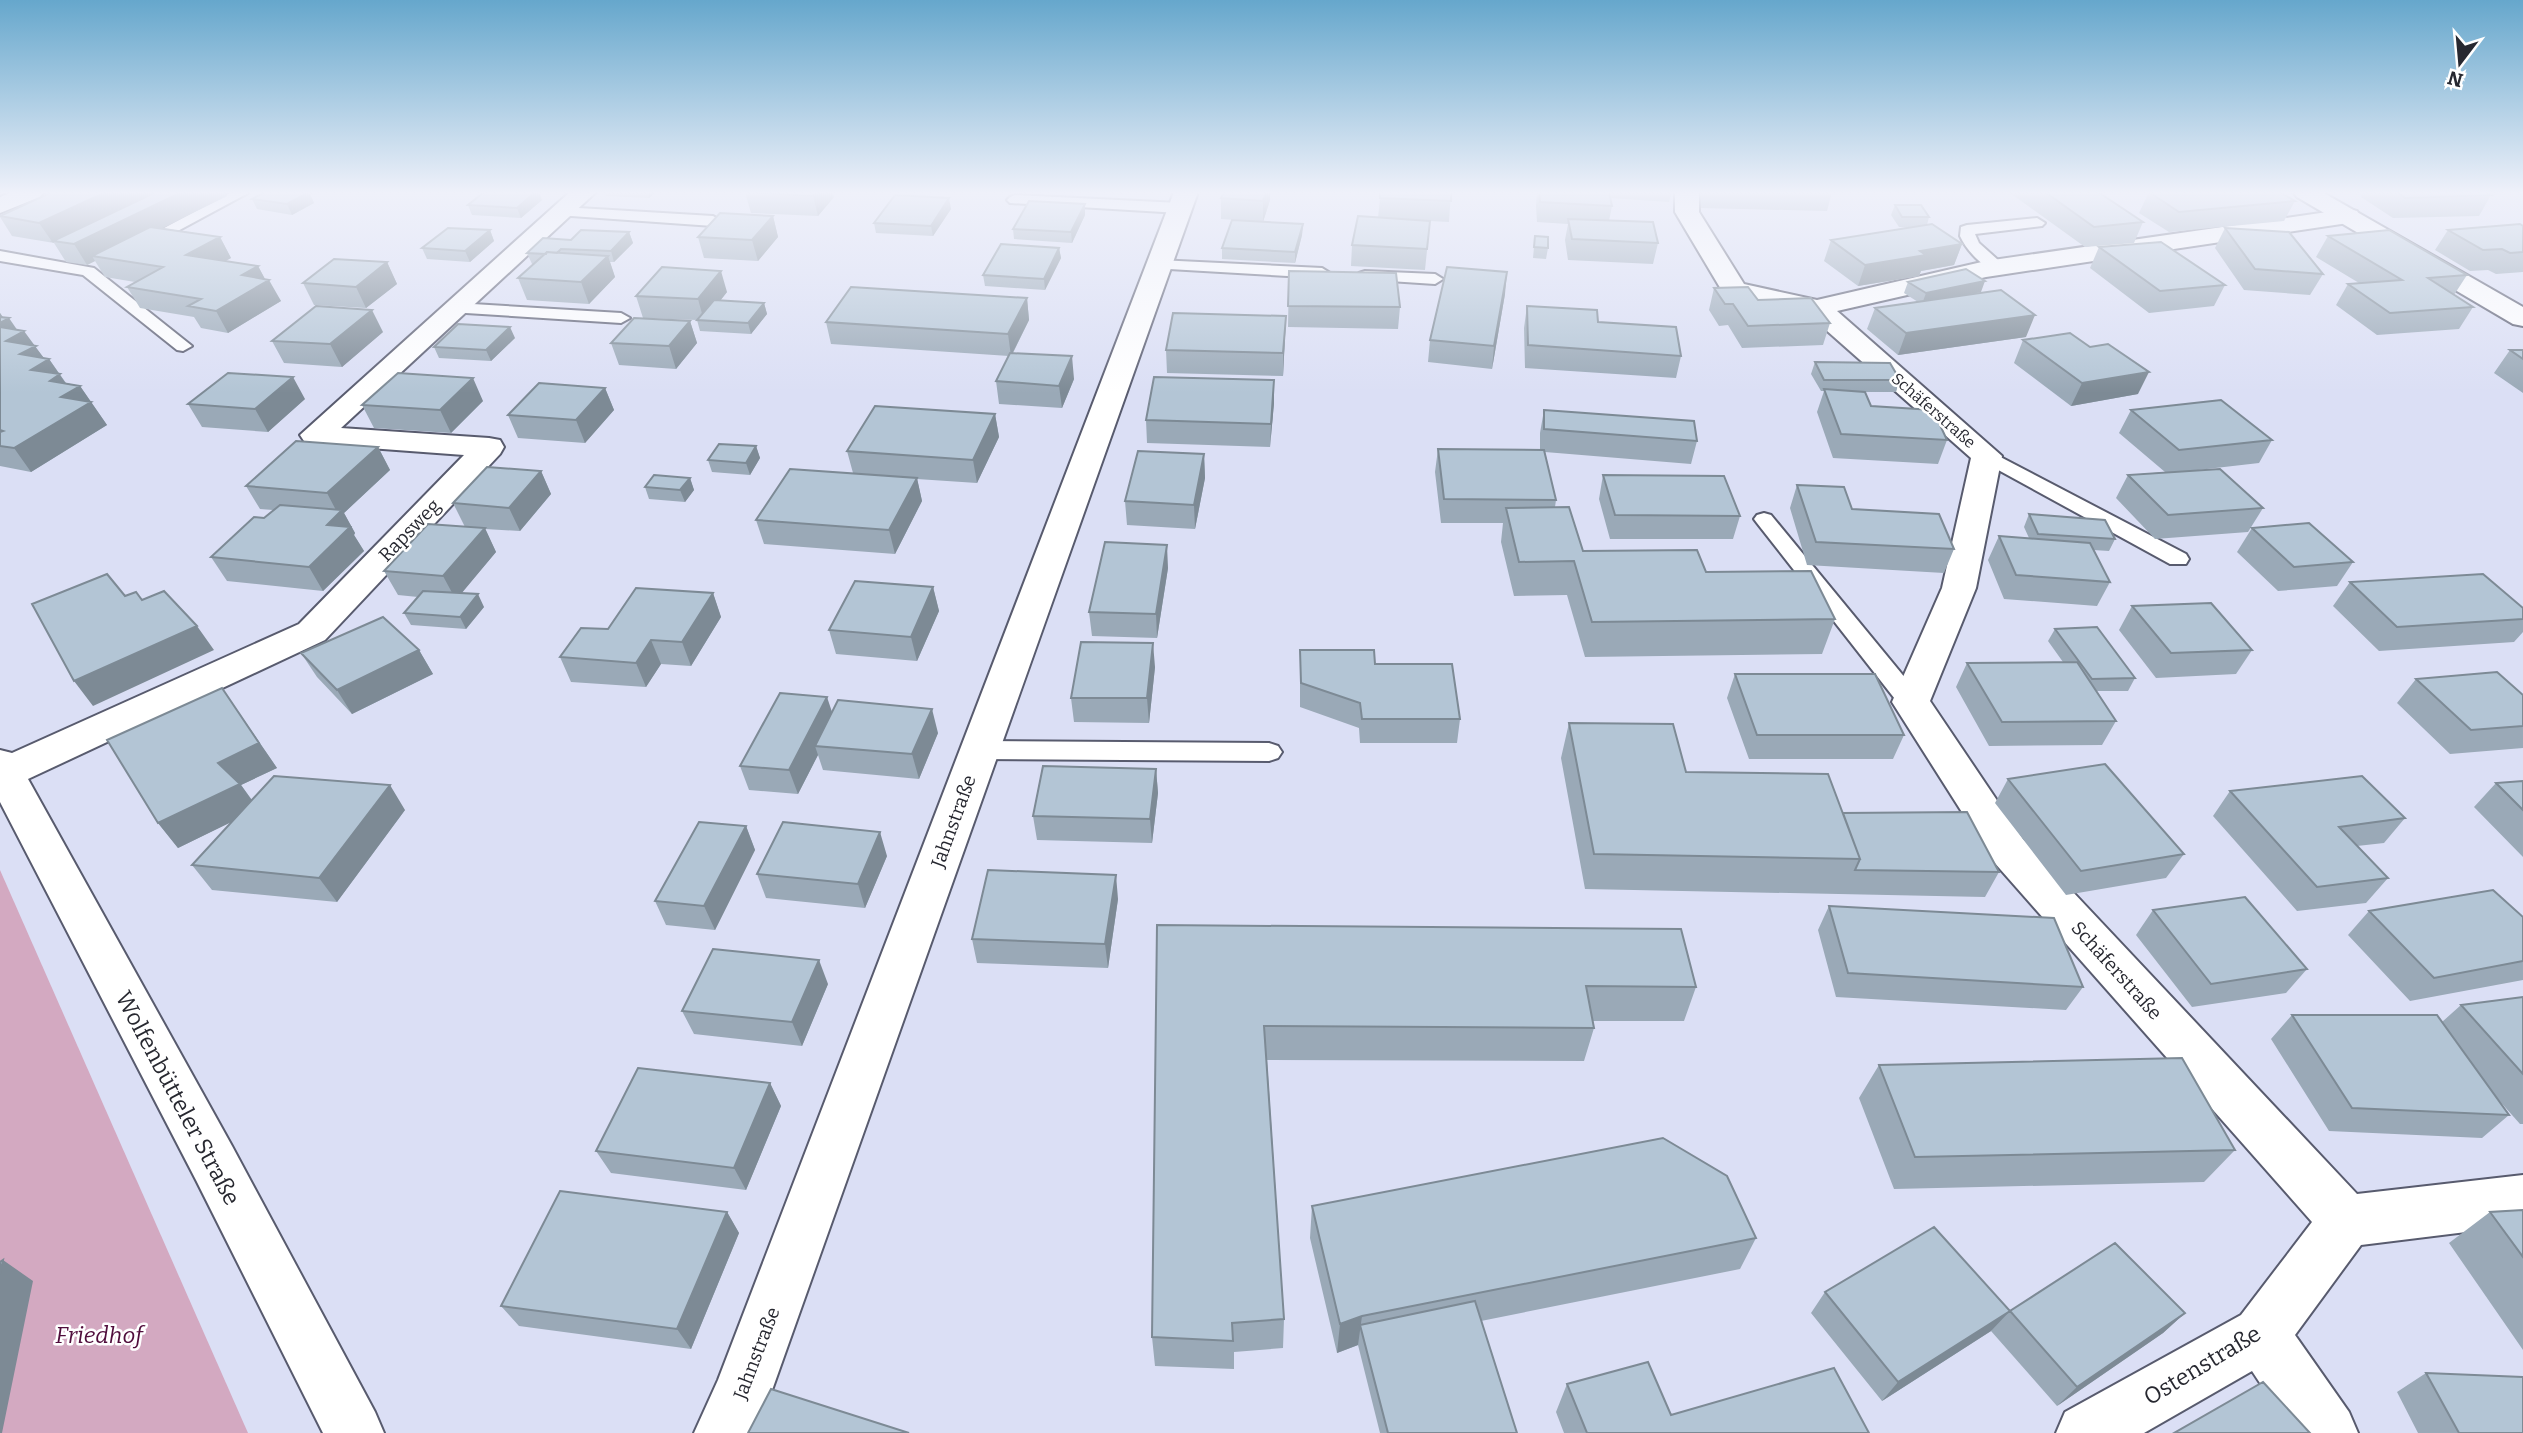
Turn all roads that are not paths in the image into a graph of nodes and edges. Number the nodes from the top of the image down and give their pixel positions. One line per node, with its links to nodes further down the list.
1 (23, 259): 15 (lane)
2 (510, 259): 11 (street, Rapsweg)
3 (1160, 259): 8 (street, Jahnstraße)
4 (1715, 259): 12 (street)
5 (1988, 259): 9 (lane)
6 (2060, 259): 9 (street)
7 (2422, 259): 14 (street)
8 (1158, 265): 10 (lane); 20 (street, Jahnstraße)
9 (1999, 268): 12 (street)
10 (1435, 279)
11 (456, 308): 13 (lane); 22 (street, Rapsweg)
12 (1817, 309): 16 (street, Schäferstraße)
13 (621, 318)
14 (2523, 318)
15 (183, 346)
16 (1987, 456): 18 (lane, Schäferstraße); 19 (street, Schäferstraße)
17 (1764, 519): 19 (lane, Schäferstraße)
18 (2178, 559)
19 (1911, 702): 24 (street, Schäferstraße)
20 (979, 750): 21 (lane); 27 (street, Jahnstraße)
21 (1269, 752)
22 (2, 769): 26 (street, Wolfenbütteler Straße)
23 (2523, 1200): 24 (street)
24 (2346, 1221): 25 (street, Ostenstraße)
25 (2261, 1335): 28 (street, Ostenstraße); 29 (street)
26 (354, 1433)
27 (724, 1433)
28 (2086, 1433)
29 (2328, 1433)

